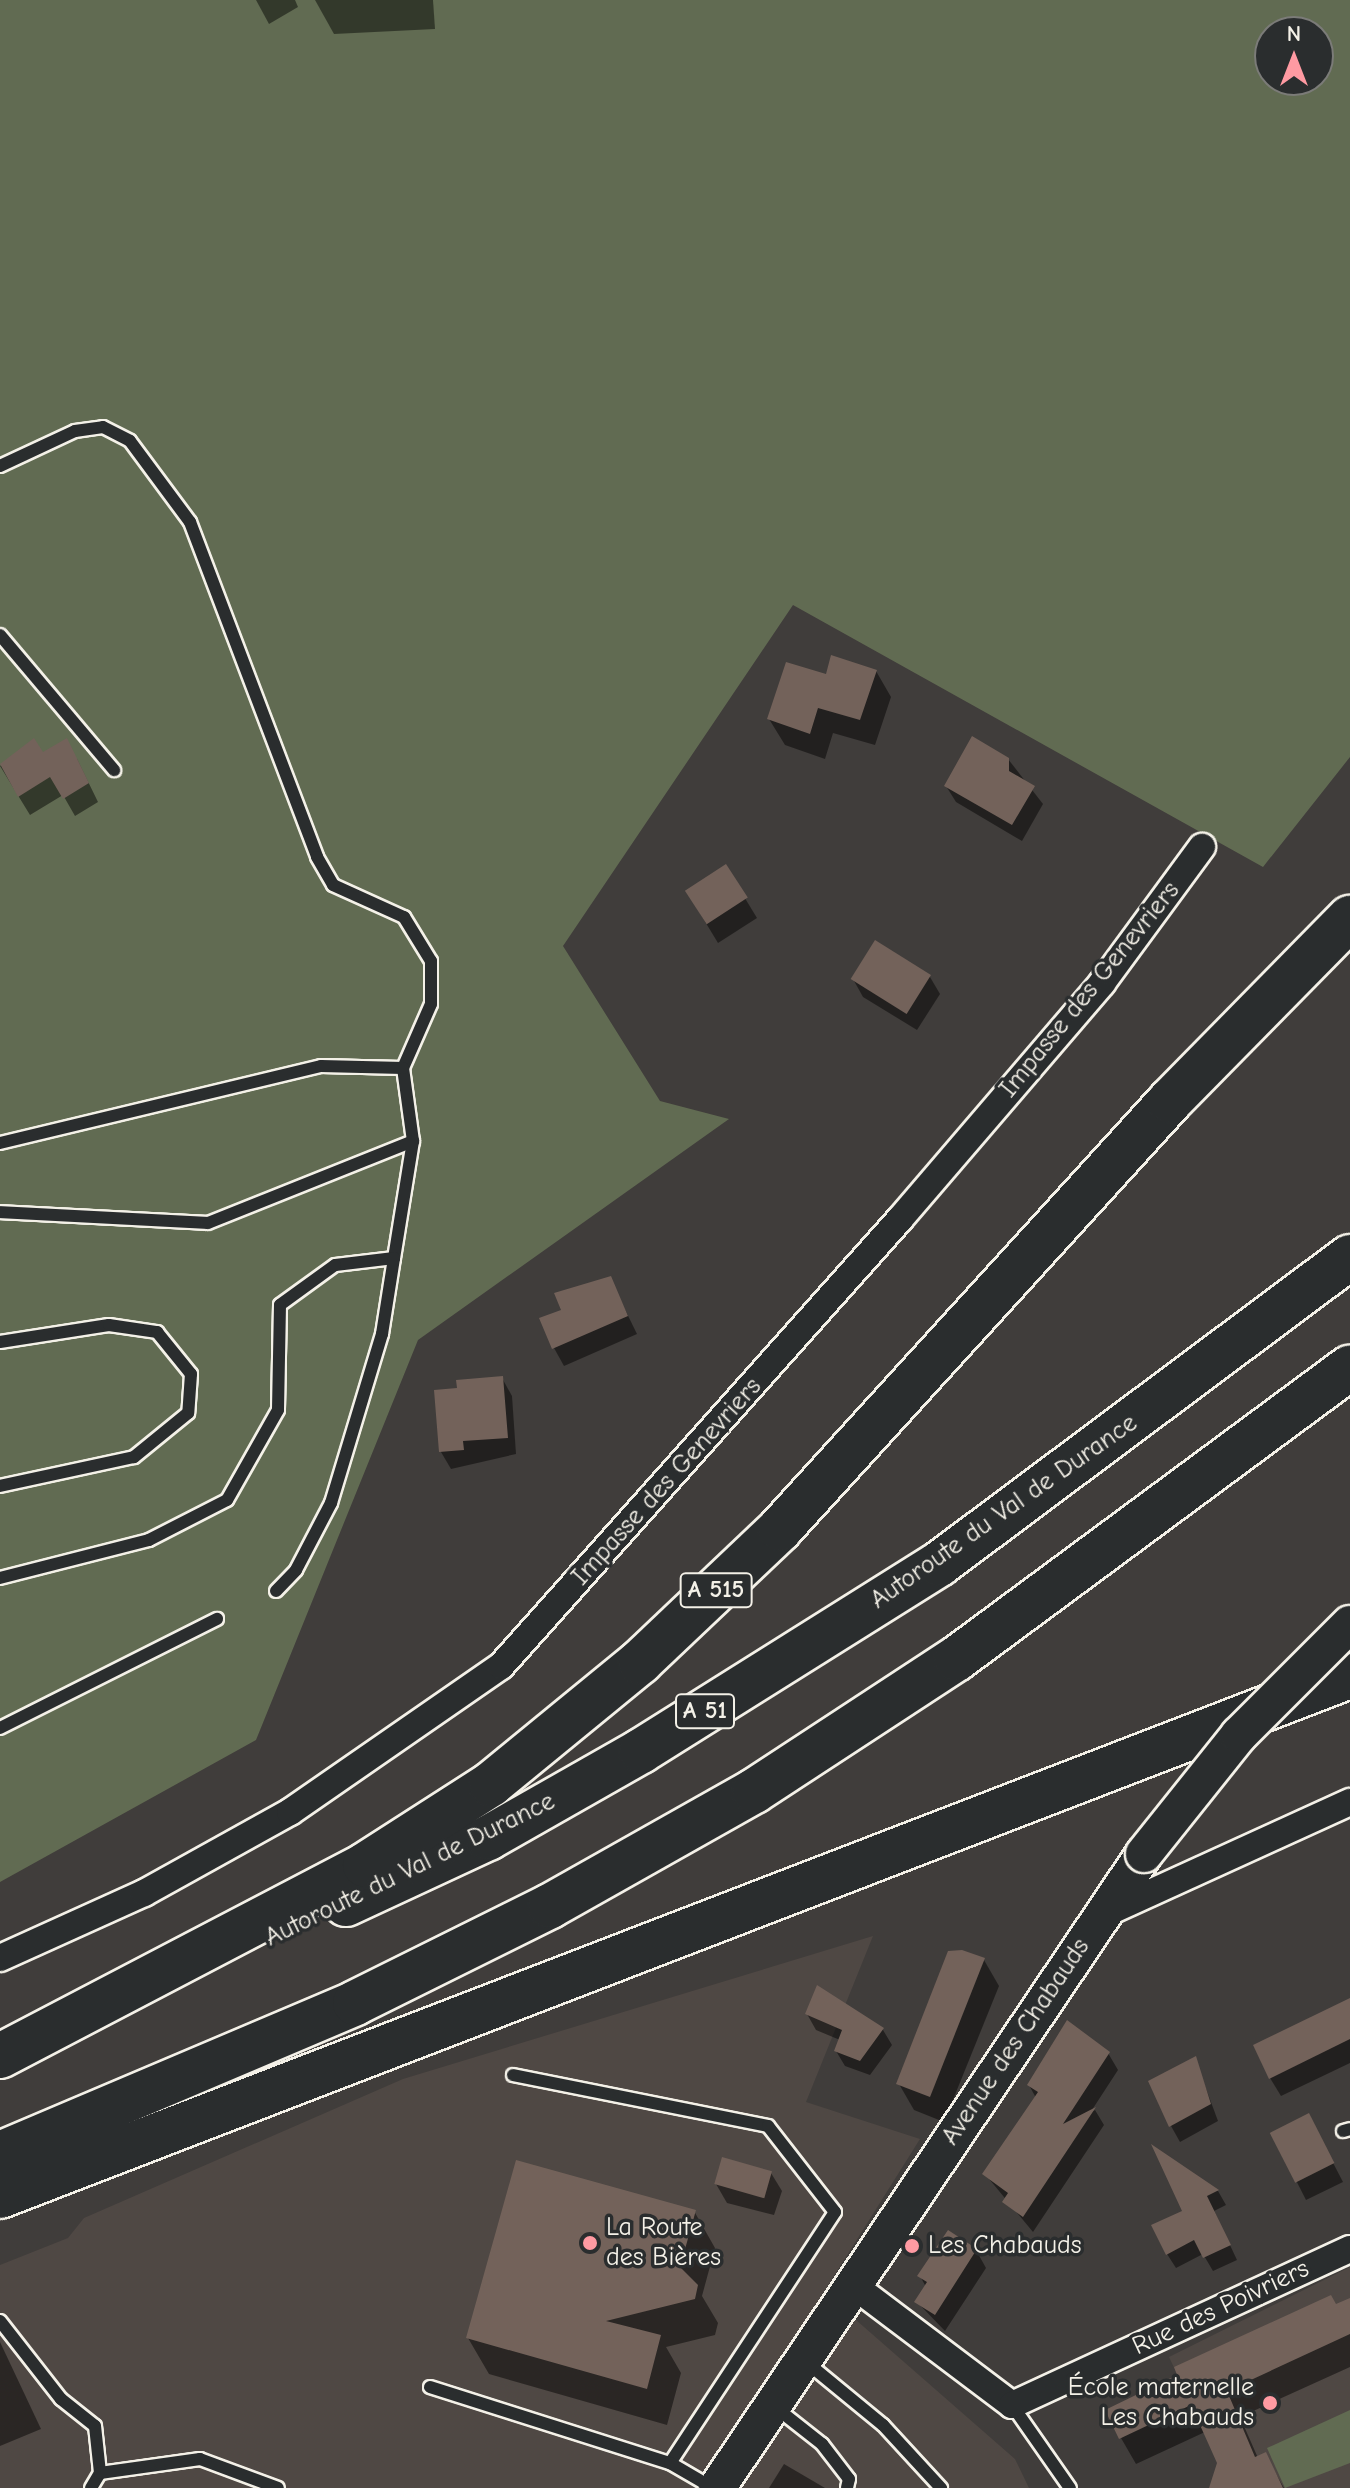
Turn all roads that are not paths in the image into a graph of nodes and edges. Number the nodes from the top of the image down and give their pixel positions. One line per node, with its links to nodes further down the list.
1 (0, 466): 6 (lane)
2 (0, 635): 3 (lane)
3 (114, 770)
4 (1202, 847): 23 (street, Impasse des Genevriers)
5 (1350, 918): 24 (highway, A 515)
6 (403, 1068): 7 (lane); 8 (lane)
7 (413, 1141): 9 (lane); 11 (lane)
8 (0, 1143)
9 (0, 1212)
10 (1350, 1257): 25 (highway, Autoroute du Val de Durance / A 51)
11 (394, 1258): 15 (lane); 16 (lane)
12 (0, 1342): 14 (lane)
13 (1350, 1367): 27 (highway)
14 (0, 1486)
15 (0, 1578)
16 (276, 1591)
17 (217, 1619): 20 (lane)
18 (1350, 1624): 22 (main road, Avenue des Chabauds, bridge)
19 (1350, 1676): 28 (highway)
20 (0, 1728)
21 (1350, 1802): 22 (street)
22 (1102, 1915): 30 (main road, Avenue des Chabauds)
23 (0, 1958)
24 (0, 2056)
25 (0, 2064)
26 (513, 2075): 36 (lane)
27 (0, 2154)
28 (0, 2196)
29 (1350, 2249): 35 (street, Rue des Poivriers)
30 (853, 2285): 32 (main road, Avenue des Chabauds); 35 (street)
31 (0, 2321): 37 (lane)
32 (802, 2359): 34 (main road, Avenue des Chabauds); 42 (lane)
33 (430, 2387): 36 (lane)
34 (772, 2405): 40 (main road, Avenue des Chabauds); 41 (lane)
35 (1012, 2405): 43 (lane)
36 (670, 2463): 40 (lane)
37 (100, 2473): 38 (lane); 39 (lane)
38 (91, 2488)
39 (278, 2488)
40 (715, 2488)
41 (847, 2488)
42 (941, 2488)
43 (1070, 2488)

